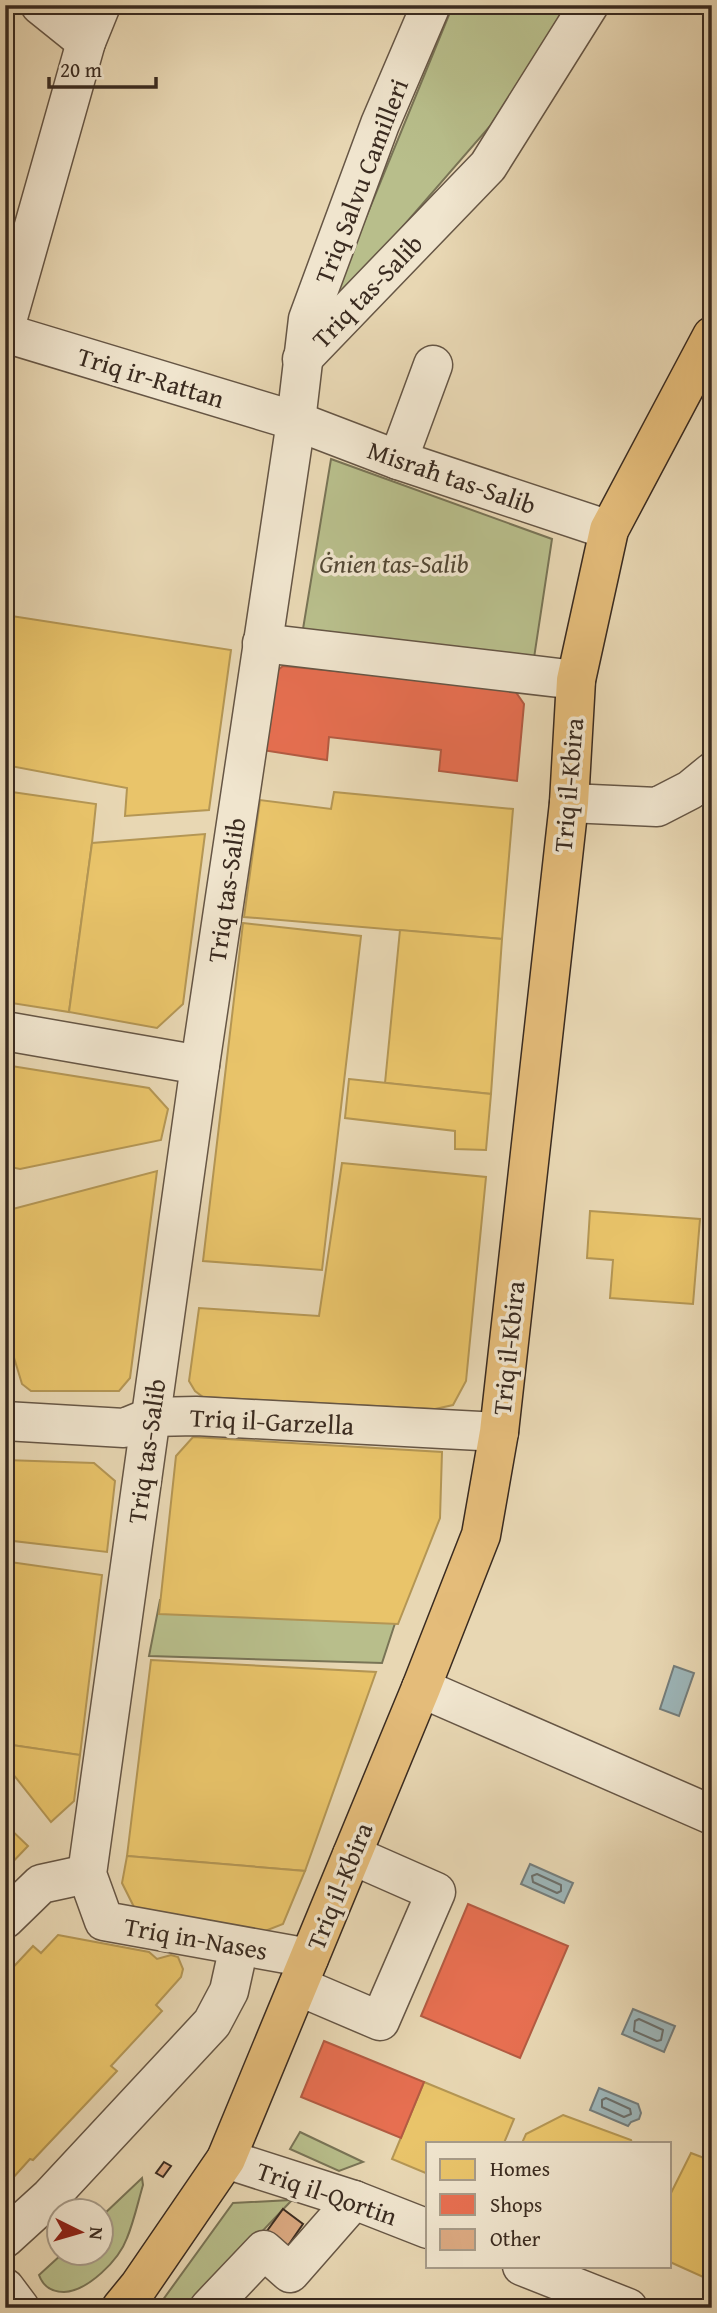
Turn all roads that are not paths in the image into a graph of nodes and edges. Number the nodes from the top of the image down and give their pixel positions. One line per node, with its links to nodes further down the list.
1 (40, 5): 5 (street)
2 (101, 5): 5 (street)
3 (431, 5): 9 (street, Triq Salvu Camilleri)
4 (589, 5): 9 (street, Triq tas-Salib)
5 (86, 42): 6 (street)
6 (5, 328)
7 (5, 333): 11 (street, Triq ir-Rattan)
8 (712, 336): 13 (main road, Triq il-Kbira)
9 (302, 359): 11 (street, Triq tas-Salib)
10 (433, 365): 12 (street)
11 (296, 421): 12 (street, Misraħ tas-Salib); 14 (street, Triq tas-Salib)
12 (398, 460): 13 (street, Misraħ tas-Salib)
13 (609, 530): 15 (main road, Triq il-Kbira)
14 (262, 643): 15 (street); 19 (street, Triq tas-Salib)
15 (576, 680): 17 (main road, Triq il-Kbira)
16 (712, 772): 17 (street)
17 (569, 803): 22 (main road, Triq il-Kbira)
18 (5, 1031): 19 (street)
19 (200, 1065): 20 (street, Triq tas-Salib)
20 (151, 1417): 21 (street, Triq il-Garzella); 22 (street, Triq il-Garzella); 26 (street, Triq tas-Salib)
21 (5, 1421)
22 (499, 1432): 23 (main road, Triq il-Kbira)
23 (421, 1688): 24 (street); 25 (main road, Triq il-Kbira)
24 (712, 1815)
25 (352, 1855): 29 (main road, Triq il-Kbira); 29 (street, Triq in-Nases)
26 (87, 1874): 27 (street); 28 (street, Triq in-Nases)
27 (5, 1919)
28 (239, 1946): 29 (street, Triq in-Nases); 33 (street)
29 (304, 1972): 30 (main road, Triq il-Kbira)
30 (226, 2159): 31 (street, Triq il-Qortin); 37 (main road, Triq il-Kbira)
31 (354, 2200): 32 (street, Triq il-Qortin); 38 (street)
32 (426, 2228)
33 (5, 2238)
34 (527, 2268): 39 (street)
35 (5, 2288): 36 (street)
36 (20, 2308)
37 (121, 2308)
38 (209, 2308)
39 (628, 2308)

